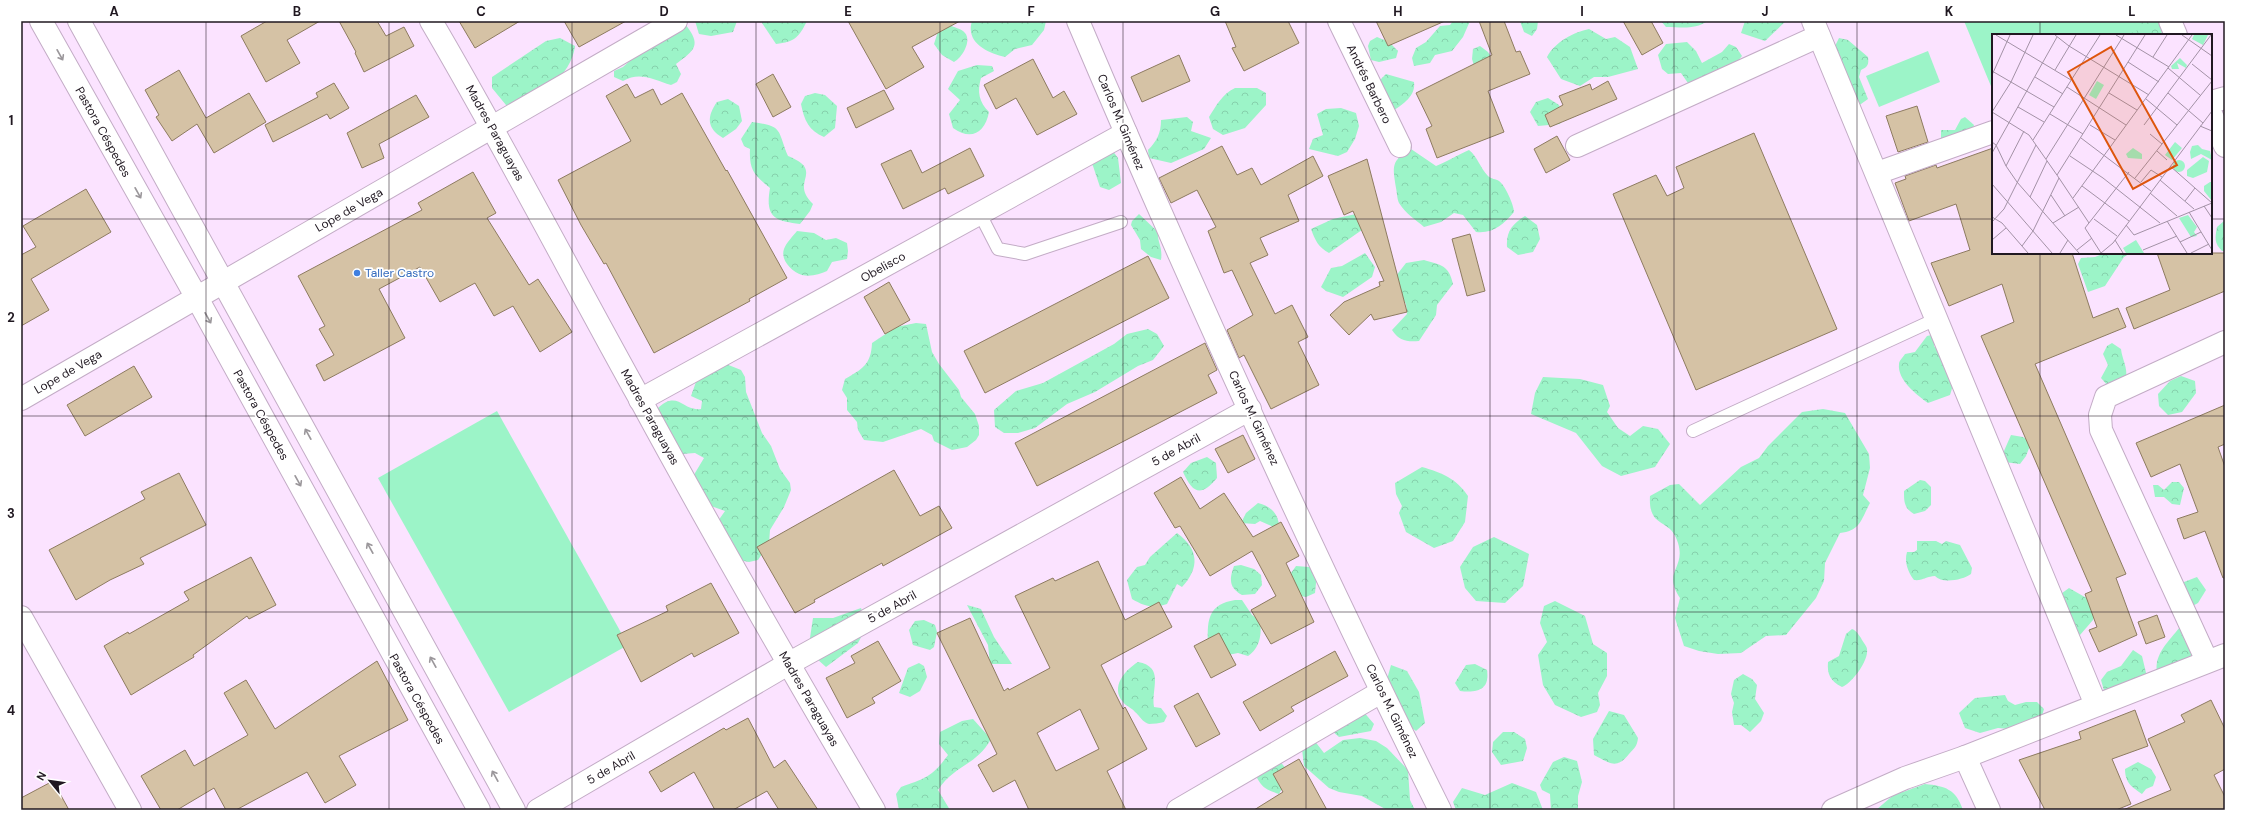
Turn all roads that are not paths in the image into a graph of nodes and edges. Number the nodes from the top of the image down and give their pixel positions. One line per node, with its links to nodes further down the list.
1 (41, 21): 23 (street, Pastora Céspedes, one-way to 23)
2 (79, 21): 22 (street)
3 (430, 21): 13 (street, Madres Paraguayas)
4 (676, 21): 13 (street, Lope de Vega)
5 (1078, 21): 15 (street, Carlos M. Giménez)
6 (1339, 21): 16 (street, Andrés Barbero)
7 (2170, 21): 9 (street)
8 (1816, 29): 17 (street); 19 (street)
9 (2176, 34)
10 (2225, 98): 11 (street)
11 (2212, 102)
12 (2212, 116): 18 (street)
13 (492, 126): 22 (street, Lope de Vega); 27 (street, Madres Paraguayas)
14 (1992, 132): 19 (street)
15 (1126, 133): 20 (street, Obelisco); 28 (street, Carlos M. Giménez)
16 (1400, 146)
17 (1577, 146)
18 (2225, 146)
19 (1877, 174): 24 (street)
20 (980, 214): 21 (lane); 27 (street, Obelisco)
21 (1121, 222)
22 (224, 282): 23 (street, Lope de Vega); 38 (street, one-way to 22)
23 (197, 298): 26 (street, Lope de Vega); 37 (street, Pastora Céspedes, one-way to 37)
24 (1936, 319): 29 (lane); 34 (street)
25 (2225, 342): 31 (street)
26 (21, 399)
27 (640, 400): 32 (street, Madres Paraguayas)
28 (1250, 409): 32 (street, 5 de Abril); 33 (street, Carlos M. Giménez)
29 (1693, 431)
30 (21, 617): 36 (street)
31 (2216, 658): 34 (street)
32 (788, 664): 39 (street, 5 de Abril); 40 (street, Madres Paraguayas)
33 (1381, 692): 41 (street); 42 (street, Carlos M. Giménez)
34 (2096, 705): 35 (street)
35 (1965, 757): 43 (street); 44 (street)
36 (130, 810)
37 (479, 810)
38 (514, 810)
39 (538, 810)
40 (874, 810)
41 (1178, 810)
42 (1440, 810)
43 (1833, 810)
44 (1989, 810)

